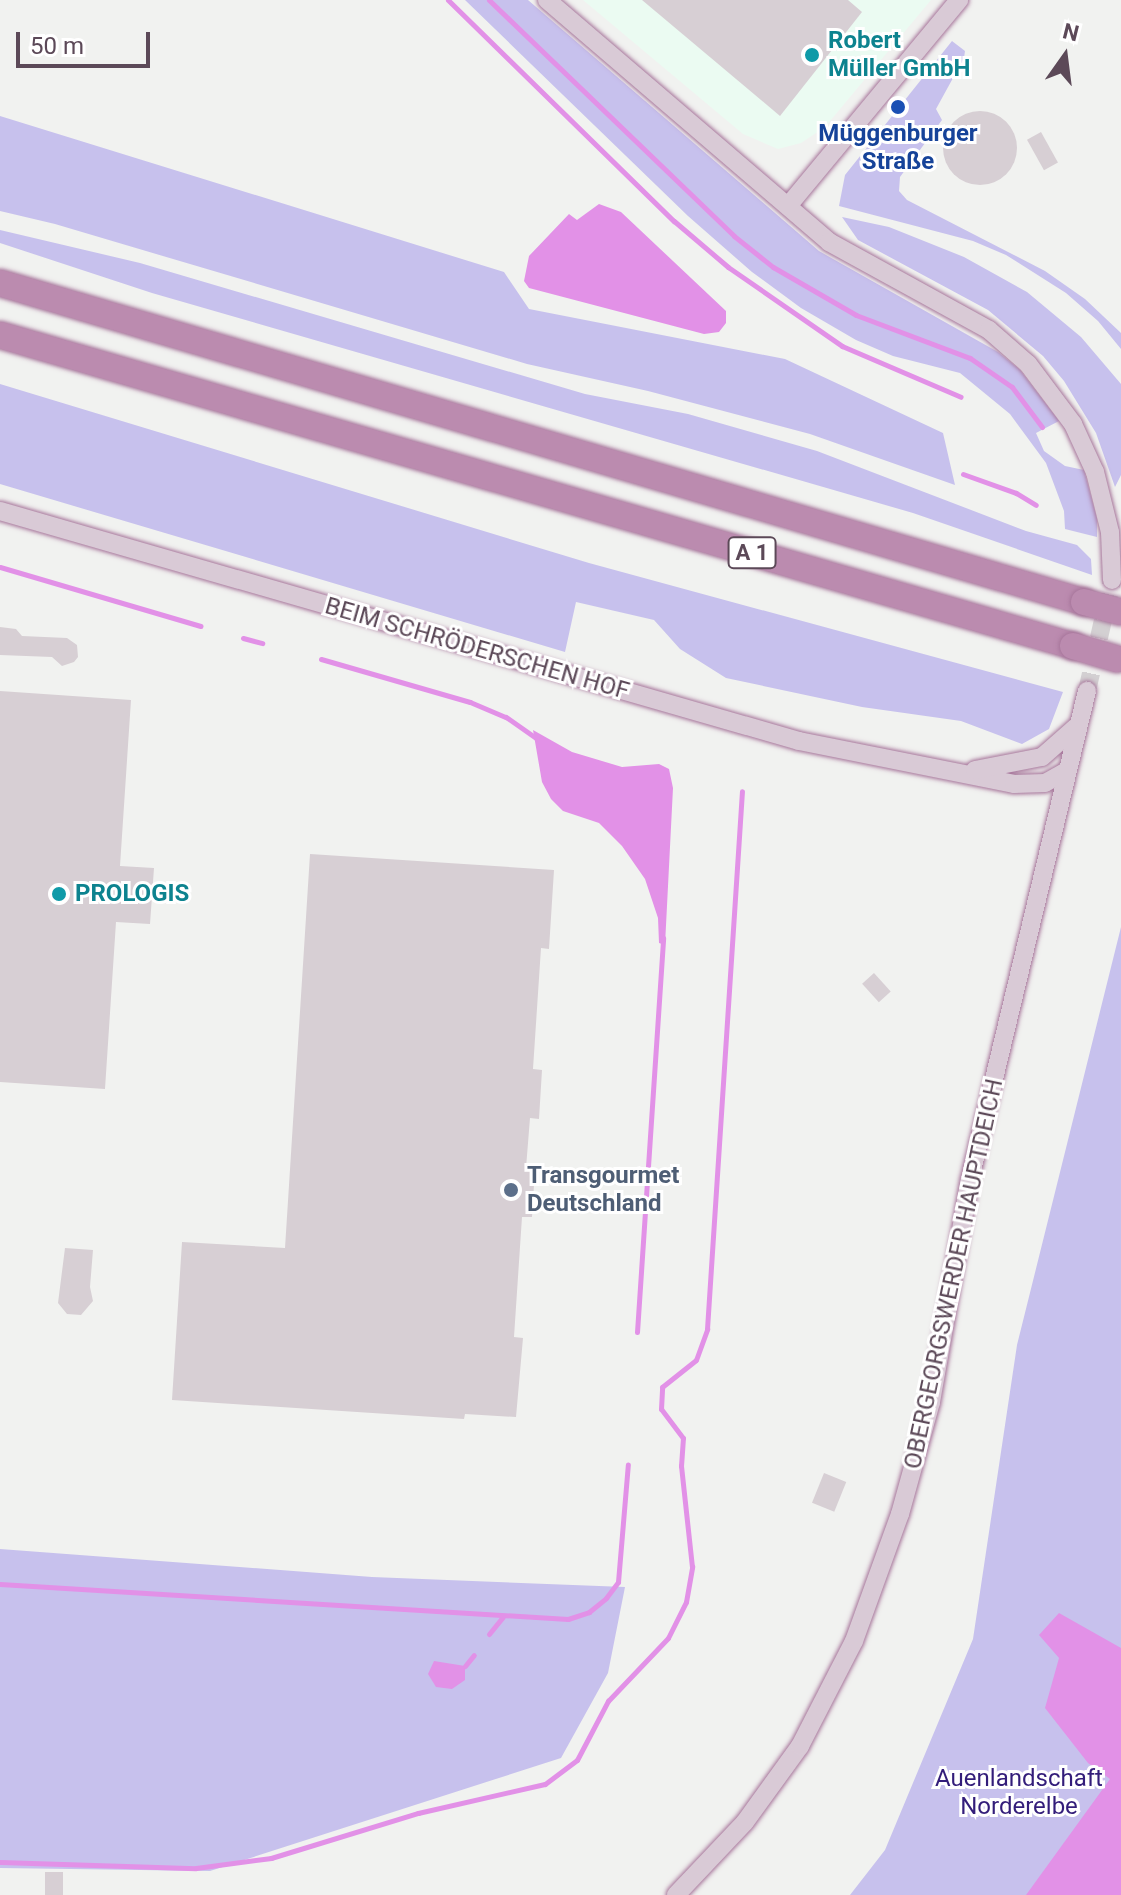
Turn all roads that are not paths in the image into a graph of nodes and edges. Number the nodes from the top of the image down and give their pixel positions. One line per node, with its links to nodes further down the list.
1 (547, 0): 3 (street)
2 (959, 0): 3 (street)
3 (788, 206): 7 (street)
4 (0, 283): 8 (highway, A 1, bridge)
5 (2, 335): 9 (highway, A 1, bridge)
6 (0, 511): 13 (street, BEIM SCHRÖDERSCHEN HOF)
7 (1112, 580)
8 (1121, 612)
9 (1119, 660)
10 (1087, 691): 11 (street, OBERGEORGSWERDER HAUPTDEICH)
11 (1078, 725): 12 (street, OBERGEORGSWERDER HAUPTDEICH); 13 (street, BEIM SCHRÖDERSCHEN HOF)
12 (1067, 771): 13 (street, BEIM SCHRÖDERSCHEN HOF); 14 (street, OBERGEORGSWERDER HAUPTDEICH)
13 (957, 772)
14 (676, 1895)

